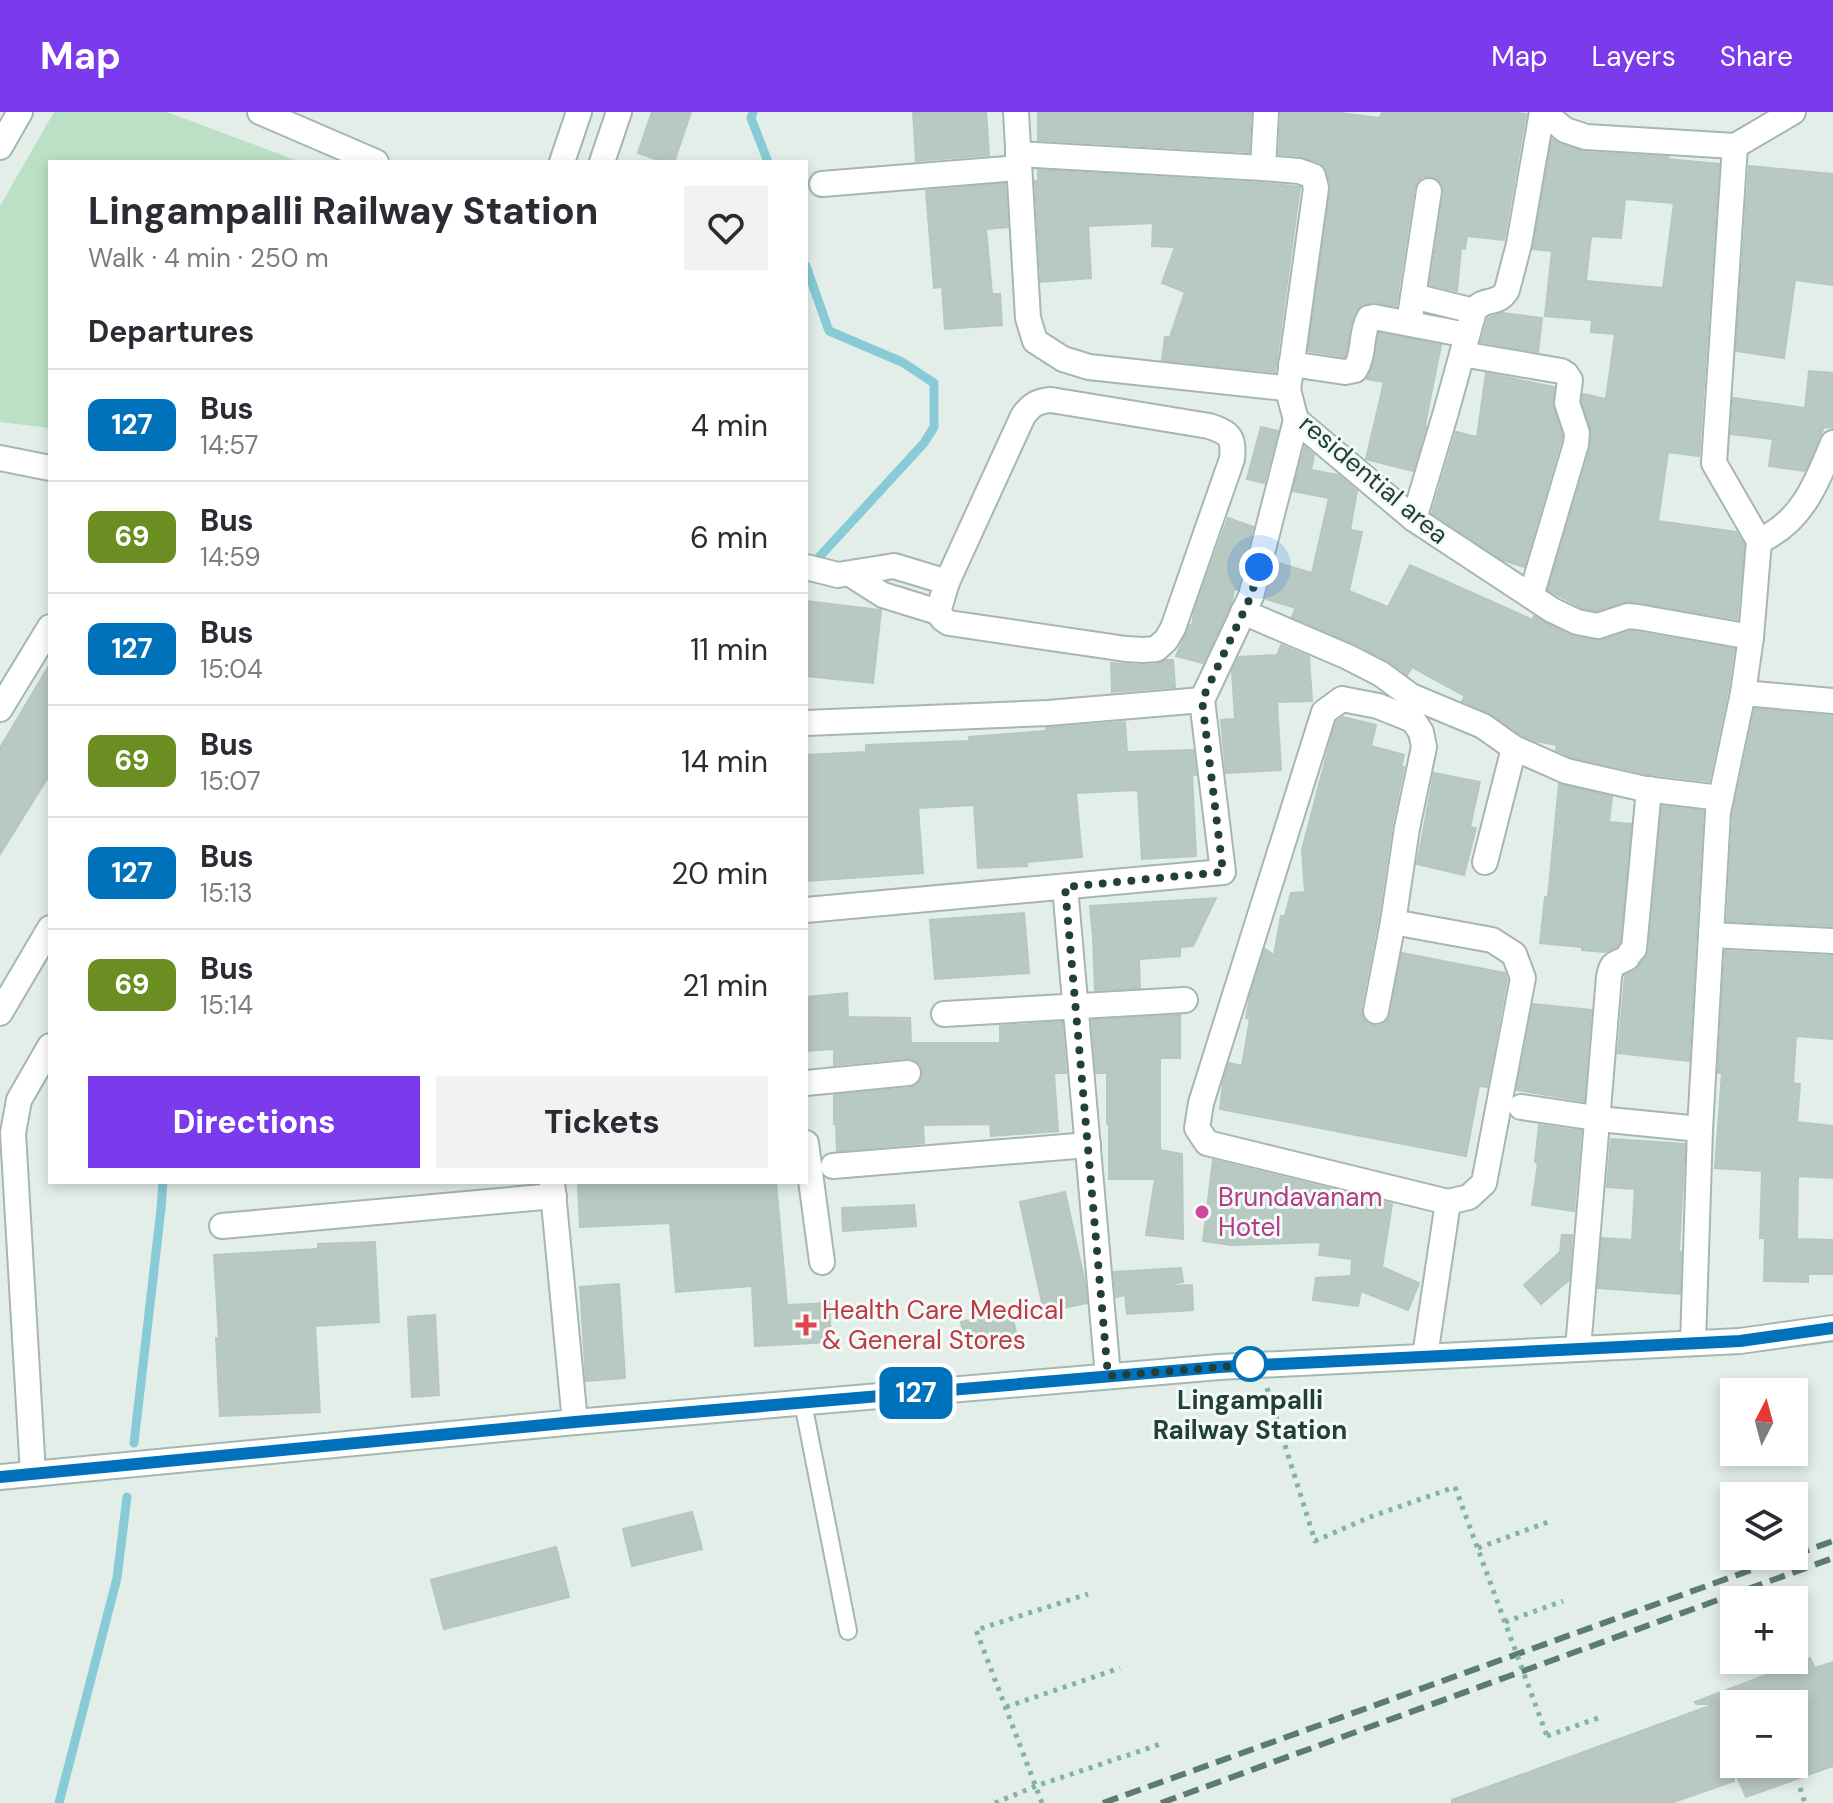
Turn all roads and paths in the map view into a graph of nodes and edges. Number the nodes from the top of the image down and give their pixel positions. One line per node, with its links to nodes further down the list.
1 (20, 112): 10 (street)
2 (260, 112): 11 (street)
3 (579, 112): 12 (street)
4 (619, 112): 13 (street)
5 (1016, 112): 14 (street, residential area)
6 (1266, 112): 15 (street)
7 (1543, 112): 9 (street); 19 (street)
8 (1793, 112): 9 (street)
9 (1735, 146): 29 (street)
10 (0, 147)
11 (371, 160)
12 (563, 160)
13 (603, 160)
14 (1018, 161): 15 (street); 16 (street); 23 (street, residential area)
15 (1263, 168): 22 (street)
16 (822, 184)
17 (1429, 191): 18 (street)
18 (1413, 296): 19 (street); 20 (street)
19 (1474, 311): 21 (street)
20 (1409, 323): 21 (street); 22 (street)
21 (1465, 344): 28 (street); 33 (street)
22 (1291, 364): 23 (street)
23 (1288, 390): 24 (street, residential area)
24 (1296, 420): 28 (street, residential area); 35 (street)
25 (1833, 443): 29 (street)
26 (0, 458): 27 (street)
27 (48, 468)
28 (1414, 519): 33 (street, residential area)
29 (1759, 541): 37 (street)
30 (808, 567): 31 (street)
31 (844, 575): 32 (street); 34 (street)
32 (947, 582): 34 (street); 34 (street)
33 (1531, 596): 37 (street, residential area)
34 (938, 612)
35 (1243, 612): 39 (street); 43 (street)
36 (48, 630): 41 (street)
37 (1751, 637): 38 (street)
38 (1743, 693): 40 (street); 45 (street)
39 (1202, 700): 42 (street); 47 (street)
40 (1833, 701)
41 (0, 709)
42 (808, 723)
43 (1514, 748): 44 (street); 46 (street)
44 (1649, 789): 45 (street); 62 (street)
45 (1721, 798): 51 (street)
46 (1485, 862)
47 (1065, 887): 48 (street); 54 (street)
48 (808, 910)
49 (1393, 922): 55 (street); 68 (street); 68 (street)
50 (48, 931): 56 (street)
51 (1711, 935): 52 (street); 63 (street)
52 (1833, 941)
53 (1185, 1000): 54 (street)
54 (1076, 1007): 57 (street); 64 (street)
55 (1376, 1011)
56 (0, 1013)
57 (944, 1014)
58 (48, 1049): 79 (street)
59 (908, 1073): 60 (street)
60 (808, 1083)
61 (1521, 1107): 62 (street)
62 (1597, 1118): 63 (street); 73 (street)
63 (1700, 1129): 72 (street)
64 (1088, 1145): 66 (street); 76 (street)
65 (808, 1158): 70 (street)
66 (833, 1166)
67 (553, 1189): 69 (street); 78 (street)
68 (1448, 1202): 74 (street)
69 (222, 1226)
70 (822, 1262)
71 (1833, 1328): 72 (street)
72 (1693, 1343): 73 (street)
73 (1578, 1349): 74 (street)
74 (1425, 1356): 75 (street)
75 (1260, 1364): 76 (street); 82 (path, bridge)
76 (1108, 1376): 77 (street)
77 (803, 1403): 78 (street); 86 (lane)
78 (575, 1422): 79 (street)
79 (33, 1474): 80 (street)
80 (0, 1477)
81 (1548, 1522): 82 (path)
82 (1478, 1548): 85 (path, bridge)
83 (1088, 1594): 88 (path)
84 (1563, 1601): 85 (path)
85 (1505, 1622): 89 (path, bridge)
86 (848, 1631)
87 (1120, 1668): 88 (path)
88 (1006, 1707): 91 (path)
89 (1598, 1718)
90 (1161, 1744): 91 (path)
91 (1036, 1786): 93 (path); 94 (path)
92 (1800, 1788): 95 (path)
93 (995, 1803)
94 (1042, 1803)
95 (1805, 1803)

